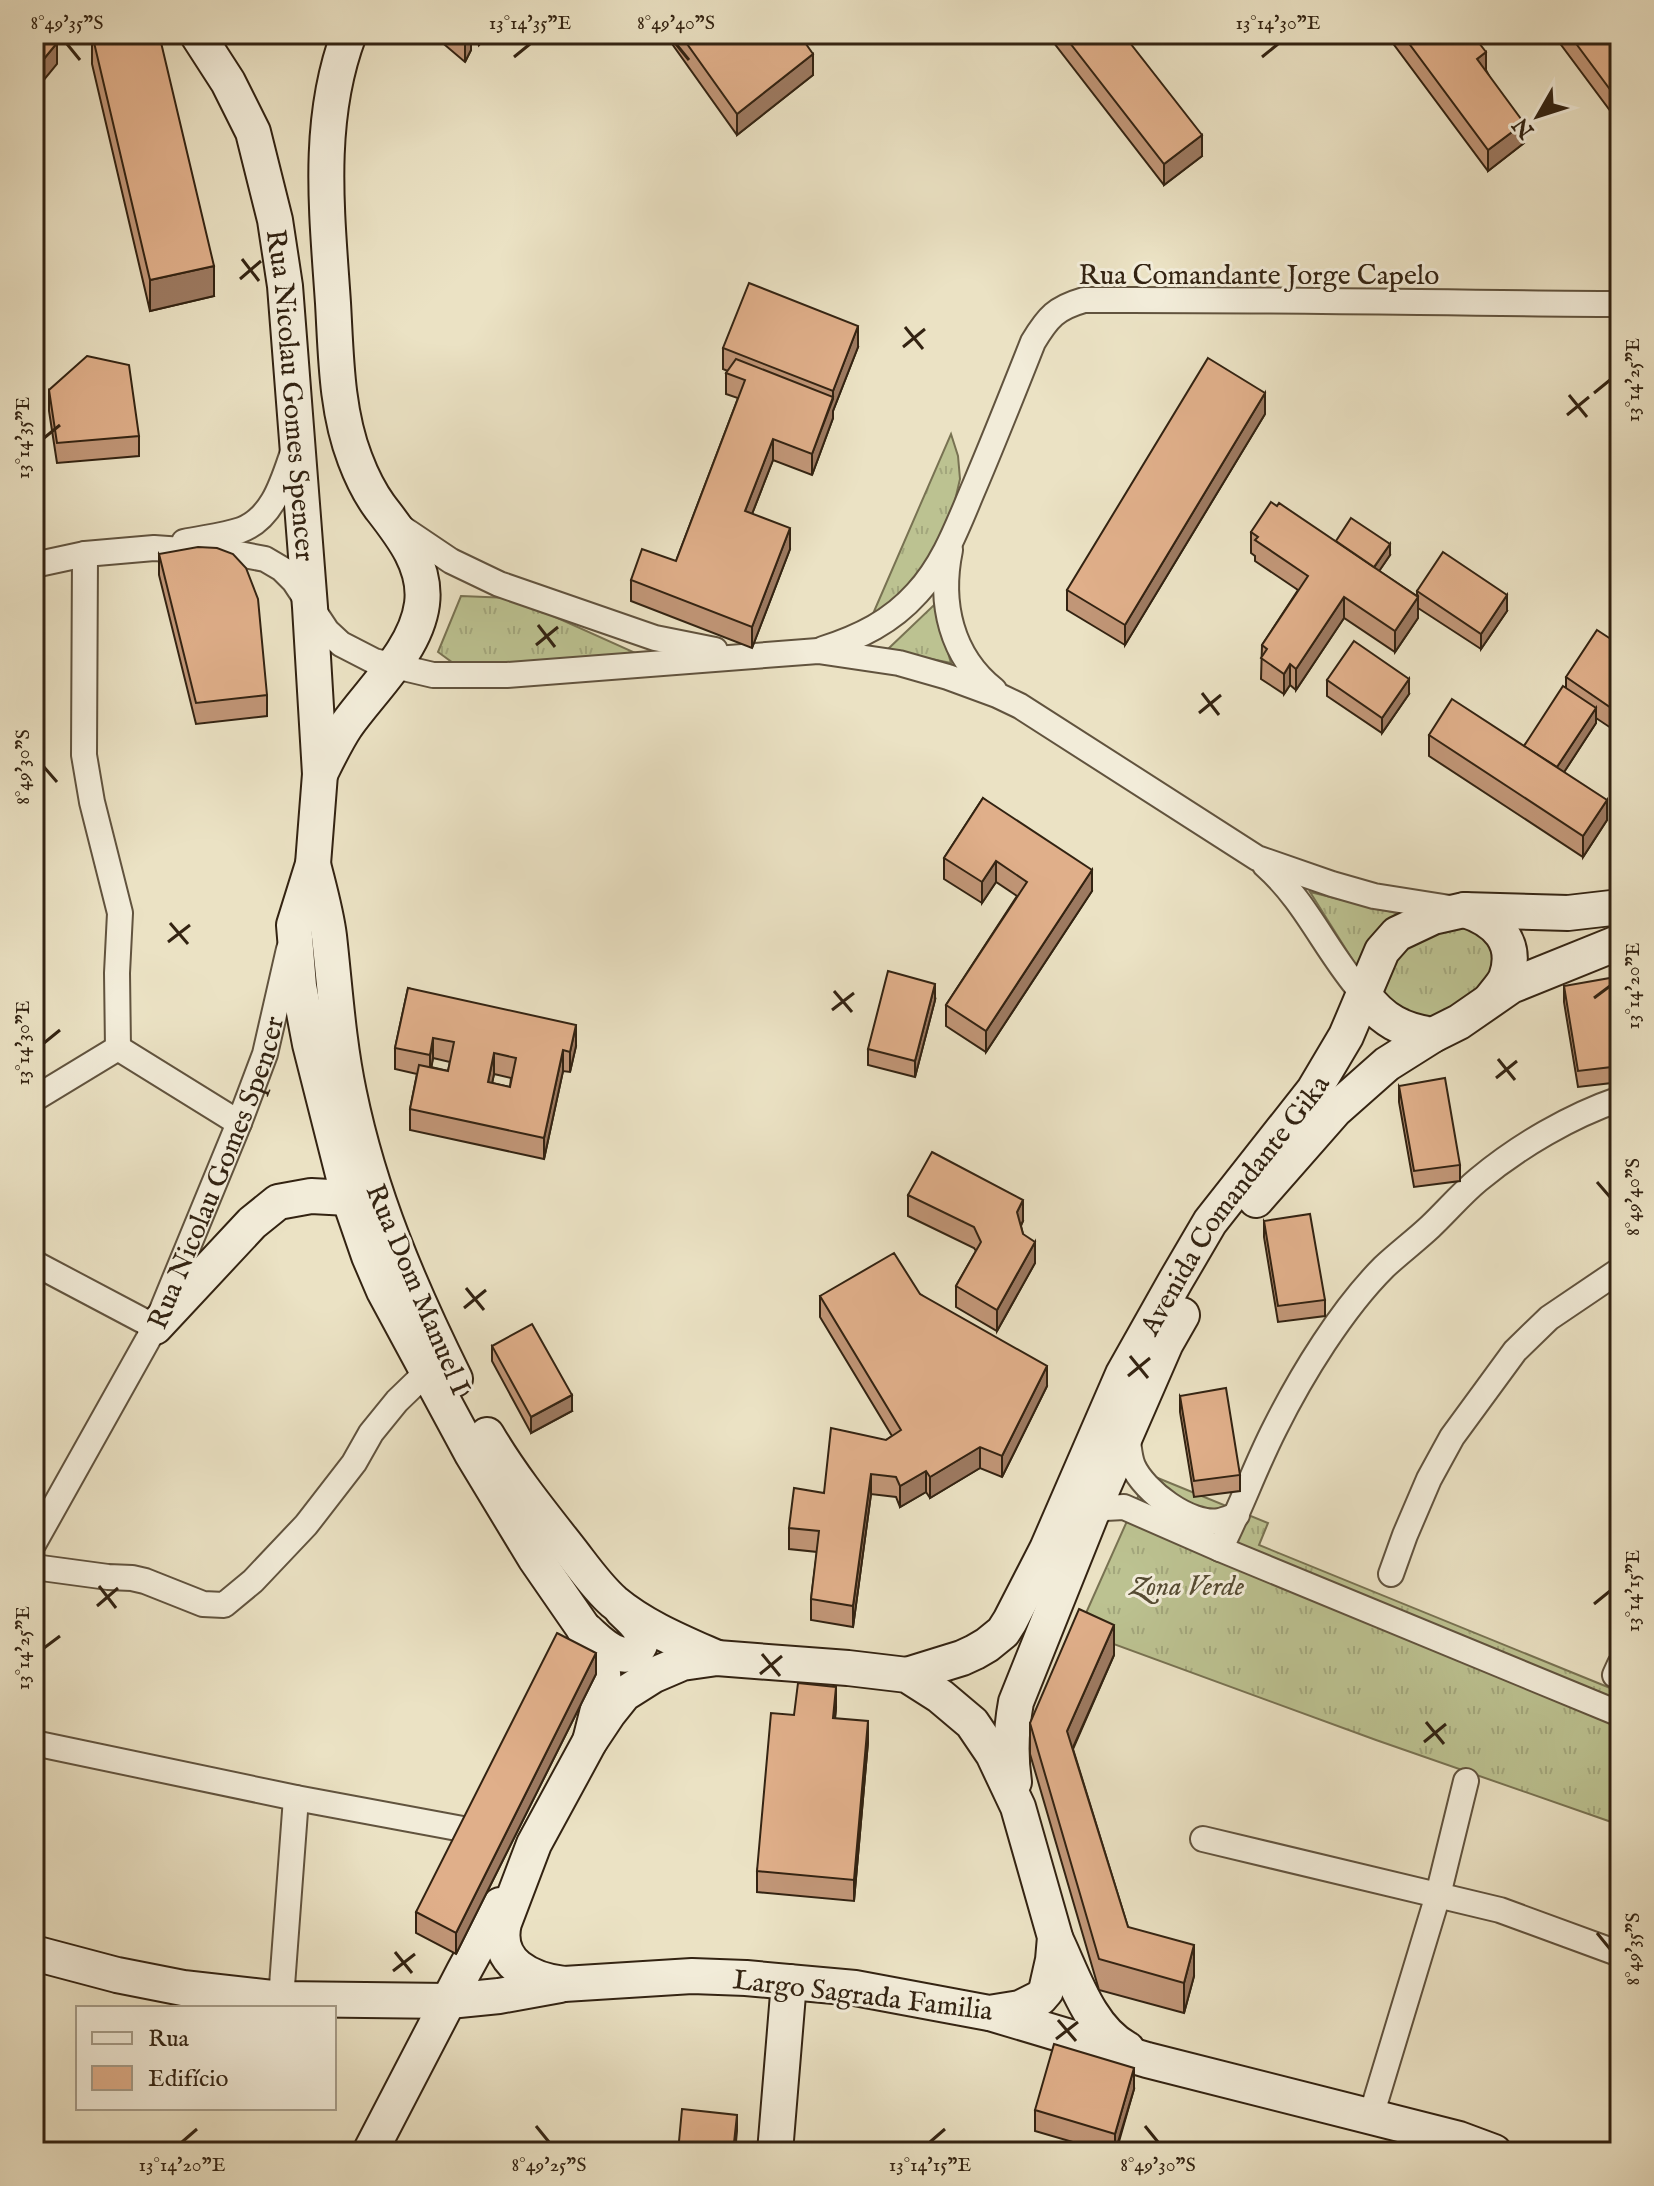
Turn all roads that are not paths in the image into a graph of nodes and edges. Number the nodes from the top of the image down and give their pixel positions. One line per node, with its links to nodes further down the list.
1 (197, 34): 4 (street, Rua Nicolau Gomes Spencer)
2 (349, 34): 5 (street, Rua Nicolau Gomes Spencer)
3 (1620, 304): 6 (street, Rua Comandante Jorge Capelo)
4 (297, 443): 7 (street); 10 (street, Rua Nicolau Gomes Spencer)
5 (394, 523): 12 (street); 13 (street, Rua Nicolau Gomes Spencer)
6 (952, 540): 11 (street, Rua Comandante Jorge Capelo); 14 (street, Rua Comandante Jorge Capelo)
7 (154, 548): 8 (street); 10 (street)
8 (85, 554): 9 (street); 25 (street)
9 (34, 565)
10 (310, 607): 13 (street); 15 (street, Rua Nicolau Gomes Spencer)
11 (818, 651): 12 (street); 14 (street)
12 (749, 656): 13 (street)
13 (393, 667): 15 (street, Rua Nicolau Gomes Spencer)
14 (1020, 706): 16 (street)
15 (320, 774): 17 (street, Rua Nicolau Gomes Spencer)
16 (1257, 858): 19 (street); 22 (street)
17 (313, 864): 20 (street, Rua Nicolau Gomes Spencer); 41 (street, Rua Dom Manuel I)
18 (1620, 907): 19 (street, Avenida Comandante Gika)
19 (1464, 910): 22 (street, Avenida Comandante Gika); 23 (street)
20 (294, 925): 28 (street, Rua Nicolau Gomes Spencer); 29 (street, Rua Dom Manuel I)
21 (1620, 942): 23 (street, Avenida Comandante Gika)
22 (1364, 995): 24 (street); 44 (street, Avenida Comandante Gika)
23 (1491, 999): 24 (street, Avenida Comandante Gika)
24 (1433, 1035): 34 (street, Avenida Comandante Gika)
25 (118, 1048): 26 (street); 28 (street)
26 (34, 1099)
27 (1620, 1099): 36 (street)
28 (239, 1123): 32 (street, Rua Nicolau Gomes Spencer)
29 (349, 1198): 32 (street); 33 (street, Rua Dom Manuel I)
30 (34, 1263): 32 (street)
31 (1620, 1270): 40 (street)
32 (155, 1327): 37 (street, Rua Nicolau Gomes Spencer)
33 (427, 1372): 39 (street); 42 (street, Rua Dom Manuel I)
34 (1127, 1435): 35 (street, Avenida Comandante Gika); 36 (street)
35 (1091, 1515): 38 (street); 50 (street, Avenida Comandante Gika)
36 (1237, 1515): 38 (street)
37 (34, 1543)
38 (1220, 1549): 45 (street)
39 (34, 1567)
40 (1391, 1574)
41 (616, 1604): 42 (street); 43 (street, Rua Dom Manuel I)
42 (582, 1626): 46 (street, Rua Dom Manuel I)
43 (717, 1658): 44 (street, Largo Sagrada Familia); 46 (street, Largo Sagrada Familia)
44 (907, 1675): 50 (street, Largo Sagrada Familia)
45 (1620, 1714)
46 (590, 1741): 53 (street, Largo Sagrada Familia)
47 (34, 1743): 49 (street)
48 (1466, 1781): 54 (street)
49 (296, 1798): 51 (street); 60 (street)
50 (1018, 1807): 55 (street, Largo Sagrada Familia)
51 (468, 1830)
52 (1203, 1839): 54 (street)
53 (524, 1848): 59 (street, Largo Sagrada Familia); 61 (street)
54 (1438, 1895): 57 (street); 64 (street)
55 (1055, 1937): 62 (street, Largo Sagrada Familia); 63 (street)
56 (34, 1953): 60 (street)
57 (1620, 1954)
58 (789, 1982): 59 (street, Largo Sagrada Familia); 62 (street, Largo Sagrada Familia); 66 (street)
59 (564, 1984): 61 (street)
60 (281, 1999): 61 (street)
61 (449, 2001): 65 (street)
62 (989, 2013): 63 (street)
63 (1147, 2060): 64 (street)
64 (1371, 2116): 67 (street)
65 (370, 2152)
66 (775, 2152)
67 (1494, 2152)

